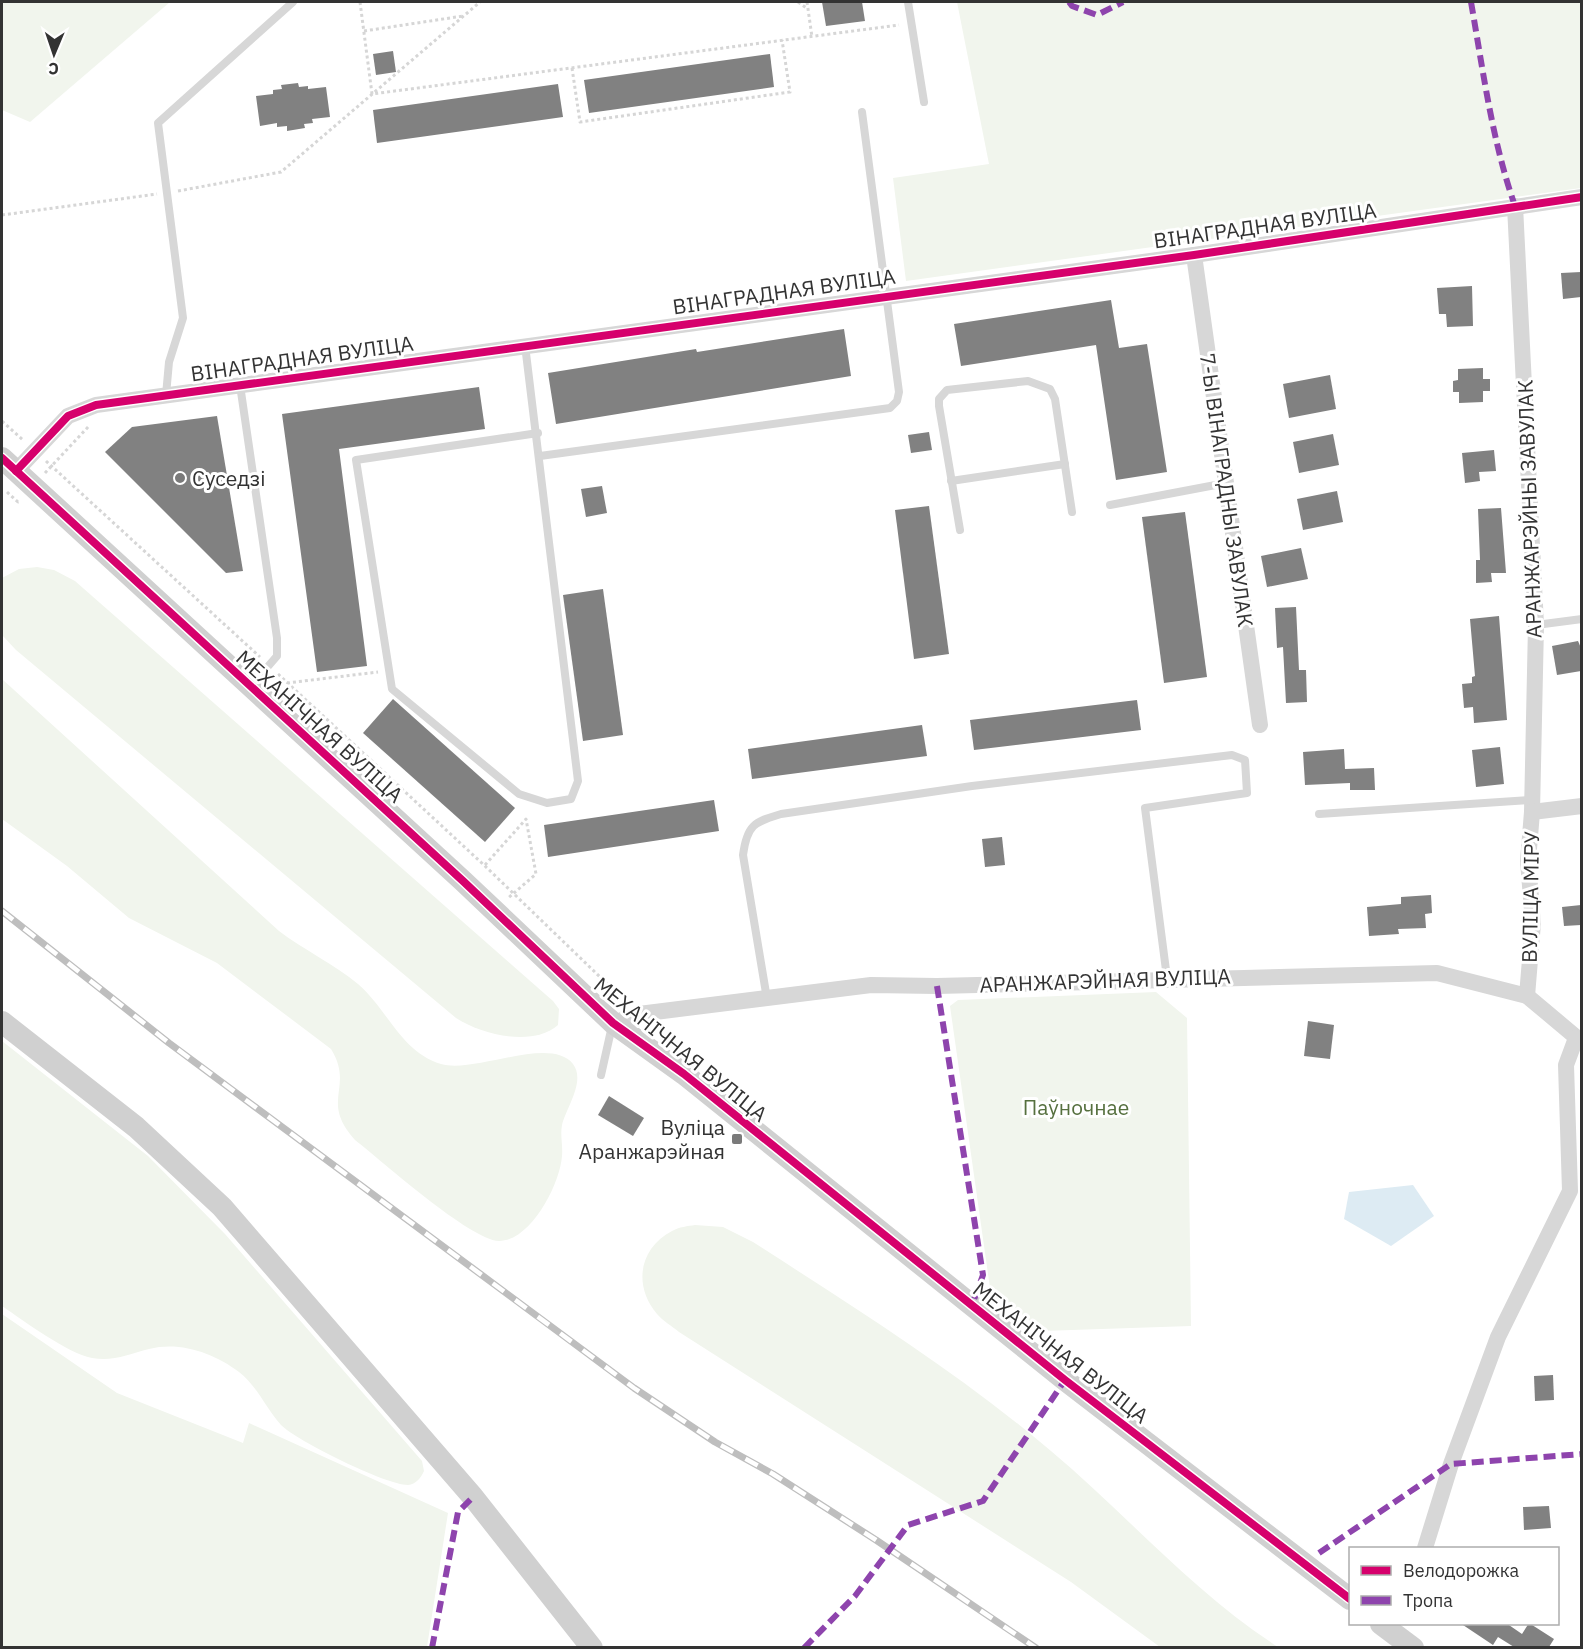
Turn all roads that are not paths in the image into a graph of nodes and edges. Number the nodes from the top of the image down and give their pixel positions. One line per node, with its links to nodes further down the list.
1 (293, 2): 11 (lane)
2 (908, 2): 3 (lane)
3 (924, 102)
4 (862, 111): 8 (lane)
5 (1581, 197): 6 (street, ВІНАГРАДНАЯ ВУЛІЦА)
6 (1515, 206): 7 (street, ВІНАГРАДНАЯ ВУЛІЦА); 22 (street, АРАНЖАРЭЙНЫ ЗАВУЛАК)
7 (1194, 255): 8 (street, ВІНАГРАДНАЯ ВУЛІЦА); 17 (street, 7-Ы ВІНАГРАДНЫ ЗАВУЛАК)
8 (887, 295): 9 (street, ВІНАГРАДНАЯ ВУЛІЦА); 13 (lane)
9 (525, 345): 10 (street, ВІНАГРАДНАЯ ВУЛІЦА); 12 (lane)
10 (240, 385): 11 (street, ВІНАГРАДНАЯ ВУЛІЦА); 23 (lane)
11 (166, 395): 14 (street, ВІНАГРАДНАЯ ВУЛІЦА)
12 (537, 432): 13 (lane); 13 (lane)
13 (540, 456)
14 (9, 464): 23 (street, МЕХАНІЧНАЯ ВУЛІЦА)
15 (1065, 464): 16 (lane); 16 (lane); 19 (lane)
16 (951, 481): 20 (lane)
17 (1226, 483): 18 (lane); 24 (street, 7-Ы ВІНАГРАДНЫ ЗАВУЛАК)
18 (1110, 505)
19 (1072, 512)
20 (960, 530)
21 (1581, 619): 22 (lane)
22 (1536, 625): 25 (street, АРАНЖАРЭЙНЫ ЗАВУЛАК)
23 (250, 687): 32 (street, МЕХАНІЧНАЯ ВУЛІЦА)
24 (1260, 725)
25 (1532, 806): 26 (street, ВУЛІЦА МІРУ); 27 (lane); 29 (street, ВУЛІЦА МІРУ)
26 (1581, 806)
27 (1319, 814)
28 (1167, 978): 29 (street, АРАНЖАРЭЙНАЯ ВУЛІЦА); 30 (street, АРАНЖАРЭЙНАЯ ВУЛІЦА); 30 (lane)
29 (1527, 996): 33 (street, АРАНЖАРЭЙНАЯ ВУЛІЦА)
30 (767, 999): 32 (street, АРАНЖАРЭЙНАЯ ВУЛІЦА)
31 (2, 1022): 38 (street)
32 (613, 1023): 34 (lane); 36 (street, МЕХАНІЧНАЯ ВУЛІЦА)
33 (1579, 1040): 35 (street)
34 (601, 1075)
35 (1425, 1547)
36 (1349, 1598)
37 (1385, 1625): 39 (street)
38 (592, 1647)
39 (1413, 1647)

